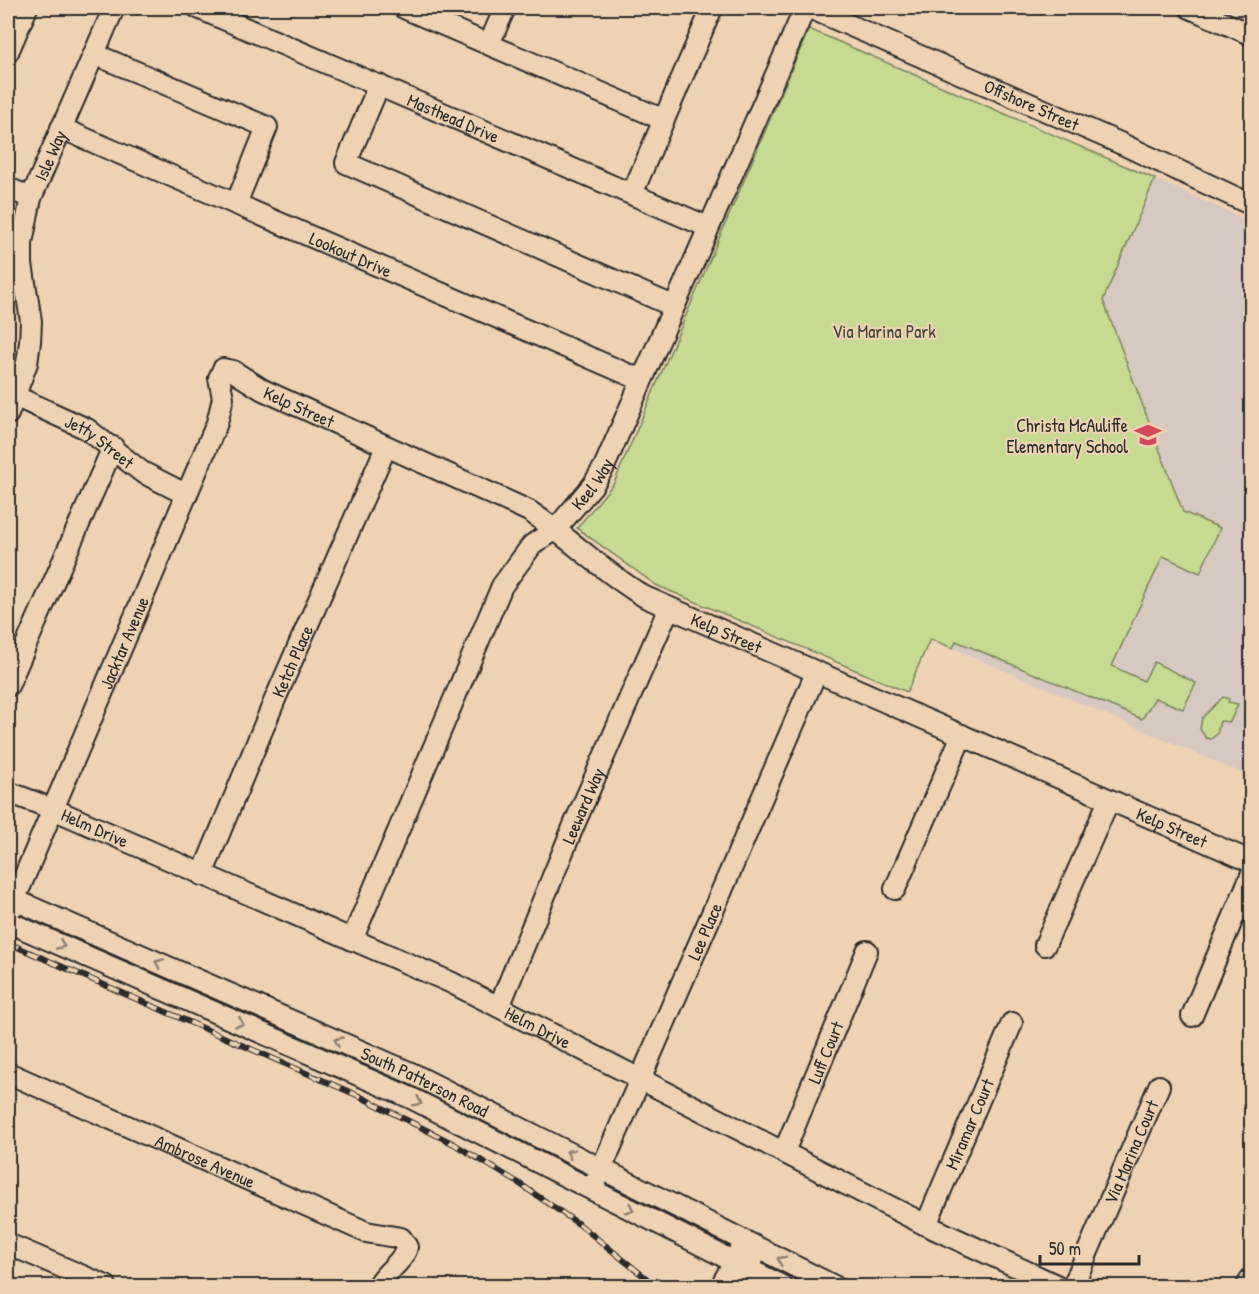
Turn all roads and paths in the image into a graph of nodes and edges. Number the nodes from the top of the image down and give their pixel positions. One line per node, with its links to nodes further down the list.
1 (27, 8): 11 (street)
2 (114, 8): 12 (street, Isle Way)
3 (198, 8): 13 (street, Masthead Drive)
4 (404, 8): 10 (street)
5 (505, 8): 10 (street)
6 (711, 8): 14 (street)
7 (808, 8): 20 (street, Offshore Street); 21 (street, Keel Way)
8 (1190, 8): 9 (street)
9 (1251, 34)
10 (489, 45): 14 (street)
11 (8, 52)
12 (94, 54): 15 (street, Isle Way); 19 (street)
13 (379, 85): 17 (street, Masthead Drive); 22 (street)
14 (662, 119): 17 (street)
15 (62, 128): 18 (street, Isle Way); 19 (street, Lookout Drive)
16 (8, 188): 18 (street)
17 (632, 194): 21 (street, Masthead Drive)
18 (31, 198): 25 (street, Isle Way)
19 (236, 204): 24 (street, Lookout Drive)
20 (1251, 205)
21 (708, 227): 22 (street, Keel Way)
22 (673, 306): 24 (street, Keel Way)
23 (223, 369): 27 (street, Kelp Street); 28 (street, Jacktar Avenue)
24 (641, 380): 29 (street, Keel Way)
25 (10, 401): 26 (street, Jetty Street)
26 (113, 447): 28 (street, Jetty Street); 32 (street)
27 (386, 447): 29 (street, Kelp Street); 39 (street, Ketch Place)
28 (187, 495): 36 (street, Jacktar Avenue)
29 (556, 529): 30 (street, Kelp Street); 43 (street, Keel Way)
30 (669, 608): 31 (street, Kelp Street); 46 (street, Leeward Way)
31 (816, 674): 33 (street, Kelp Street); 50 (street, Lee Place)
32 (8, 686)
33 (962, 735): 35 (street, Kelp Street); 40 (street)
34 (8, 792): 36 (street, Helm Drive)
35 (1109, 800): 37 (street, Kelp Street); 44 (street)
36 (53, 809): 39 (street, Helm Drive); 41 (street, Jacktar Avenue)
37 (1251, 862)
38 (1251, 873): 47 (street)
39 (202, 875): 43 (street, Helm Drive)
40 (895, 889)
41 (10, 904): 53 (street, South Patterson Road, one-way to 41)
42 (8, 922): 54 (street, South Patterson Road, one-way to 54)
43 (352, 940): 46 (street, Helm Drive)
44 (1045, 945)
45 (867, 951): 52 (street, Luff Court)
46 (499, 1006): 50 (street, Helm Drive)
47 (1192, 1016)
48 (1012, 1023): 55 (street, Miramar Court)
49 (8, 1073): 61 (street, Ambrose Avenue)
50 (642, 1078): 52 (street, Helm Drive); 53 (street, Lee Place)
51 (1159, 1086): 67 (street, Via Marina Court)
52 (784, 1152): 55 (street, Helm Drive)
53 (602, 1169): 54 (street, Lee Place); 57 (street, South Patterson Road)
54 (593, 1190): 58 (street, South Patterson Road, one-way to 58)
55 (926, 1225): 66 (street, Helm Drive)
56 (8, 1244): 60 (street)
57 (751, 1245): 58 (street); 65 (street, South Patterson Road, one-way to 57)
58 (741, 1265): 62 (street); 63 (street); 64 (street, South Patterson Road)
59 (1251, 1277): 68 (street)
60 (105, 1287)
61 (378, 1287)
62 (721, 1287)
63 (739, 1287)
64 (782, 1287)
65 (834, 1287)
66 (1058, 1287)
67 (1073, 1287)
68 (1247, 1287)

